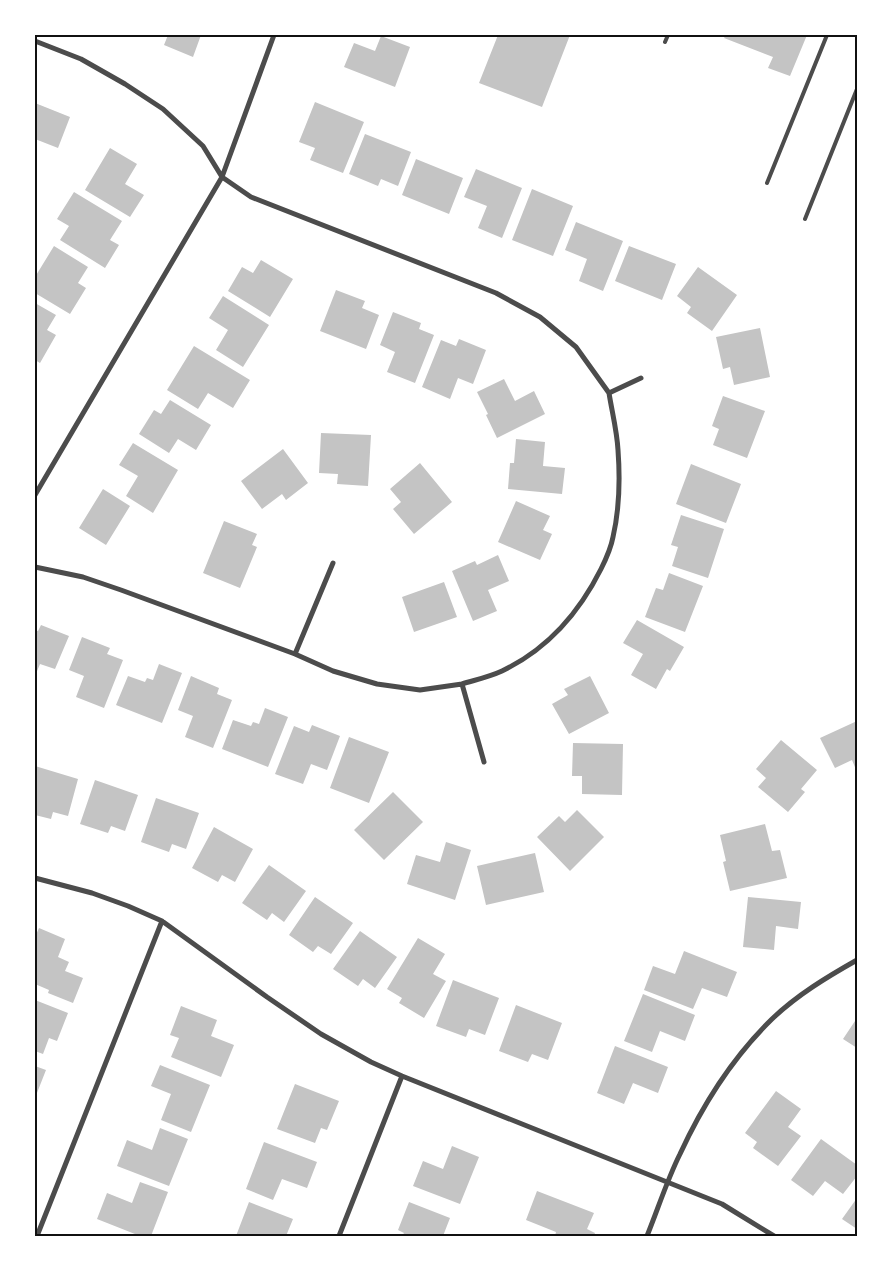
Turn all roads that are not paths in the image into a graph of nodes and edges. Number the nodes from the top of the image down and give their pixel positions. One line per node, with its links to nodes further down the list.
1 (274, 35): 7 (street)
2 (668, 35): 5 (lane)
3 (827, 35): 8 (lane)
4 (35, 41): 7 (street)
5 (664, 42)
6 (857, 89): 9 (lane)
7 (222, 177): 11 (street); 12 (street)
8 (767, 183)
9 (805, 219)
10 (641, 378): 11 (street)
11 (609, 393): 16 (street)
12 (35, 495)
13 (333, 563): 15 (street)
14 (35, 567): 15 (street)
15 (295, 654): 16 (street)
16 (462, 684): 17 (street)
17 (484, 762)
18 (35, 878): 19 (street)
19 (162, 921): 21 (street); 23 (street)
20 (857, 960): 22 (street)
21 (402, 1076): 22 (street); 24 (street)
22 (669, 1182): 25 (street); 26 (street)
23 (37, 1236)
24 (339, 1236)
25 (647, 1236)
26 (774, 1236)

